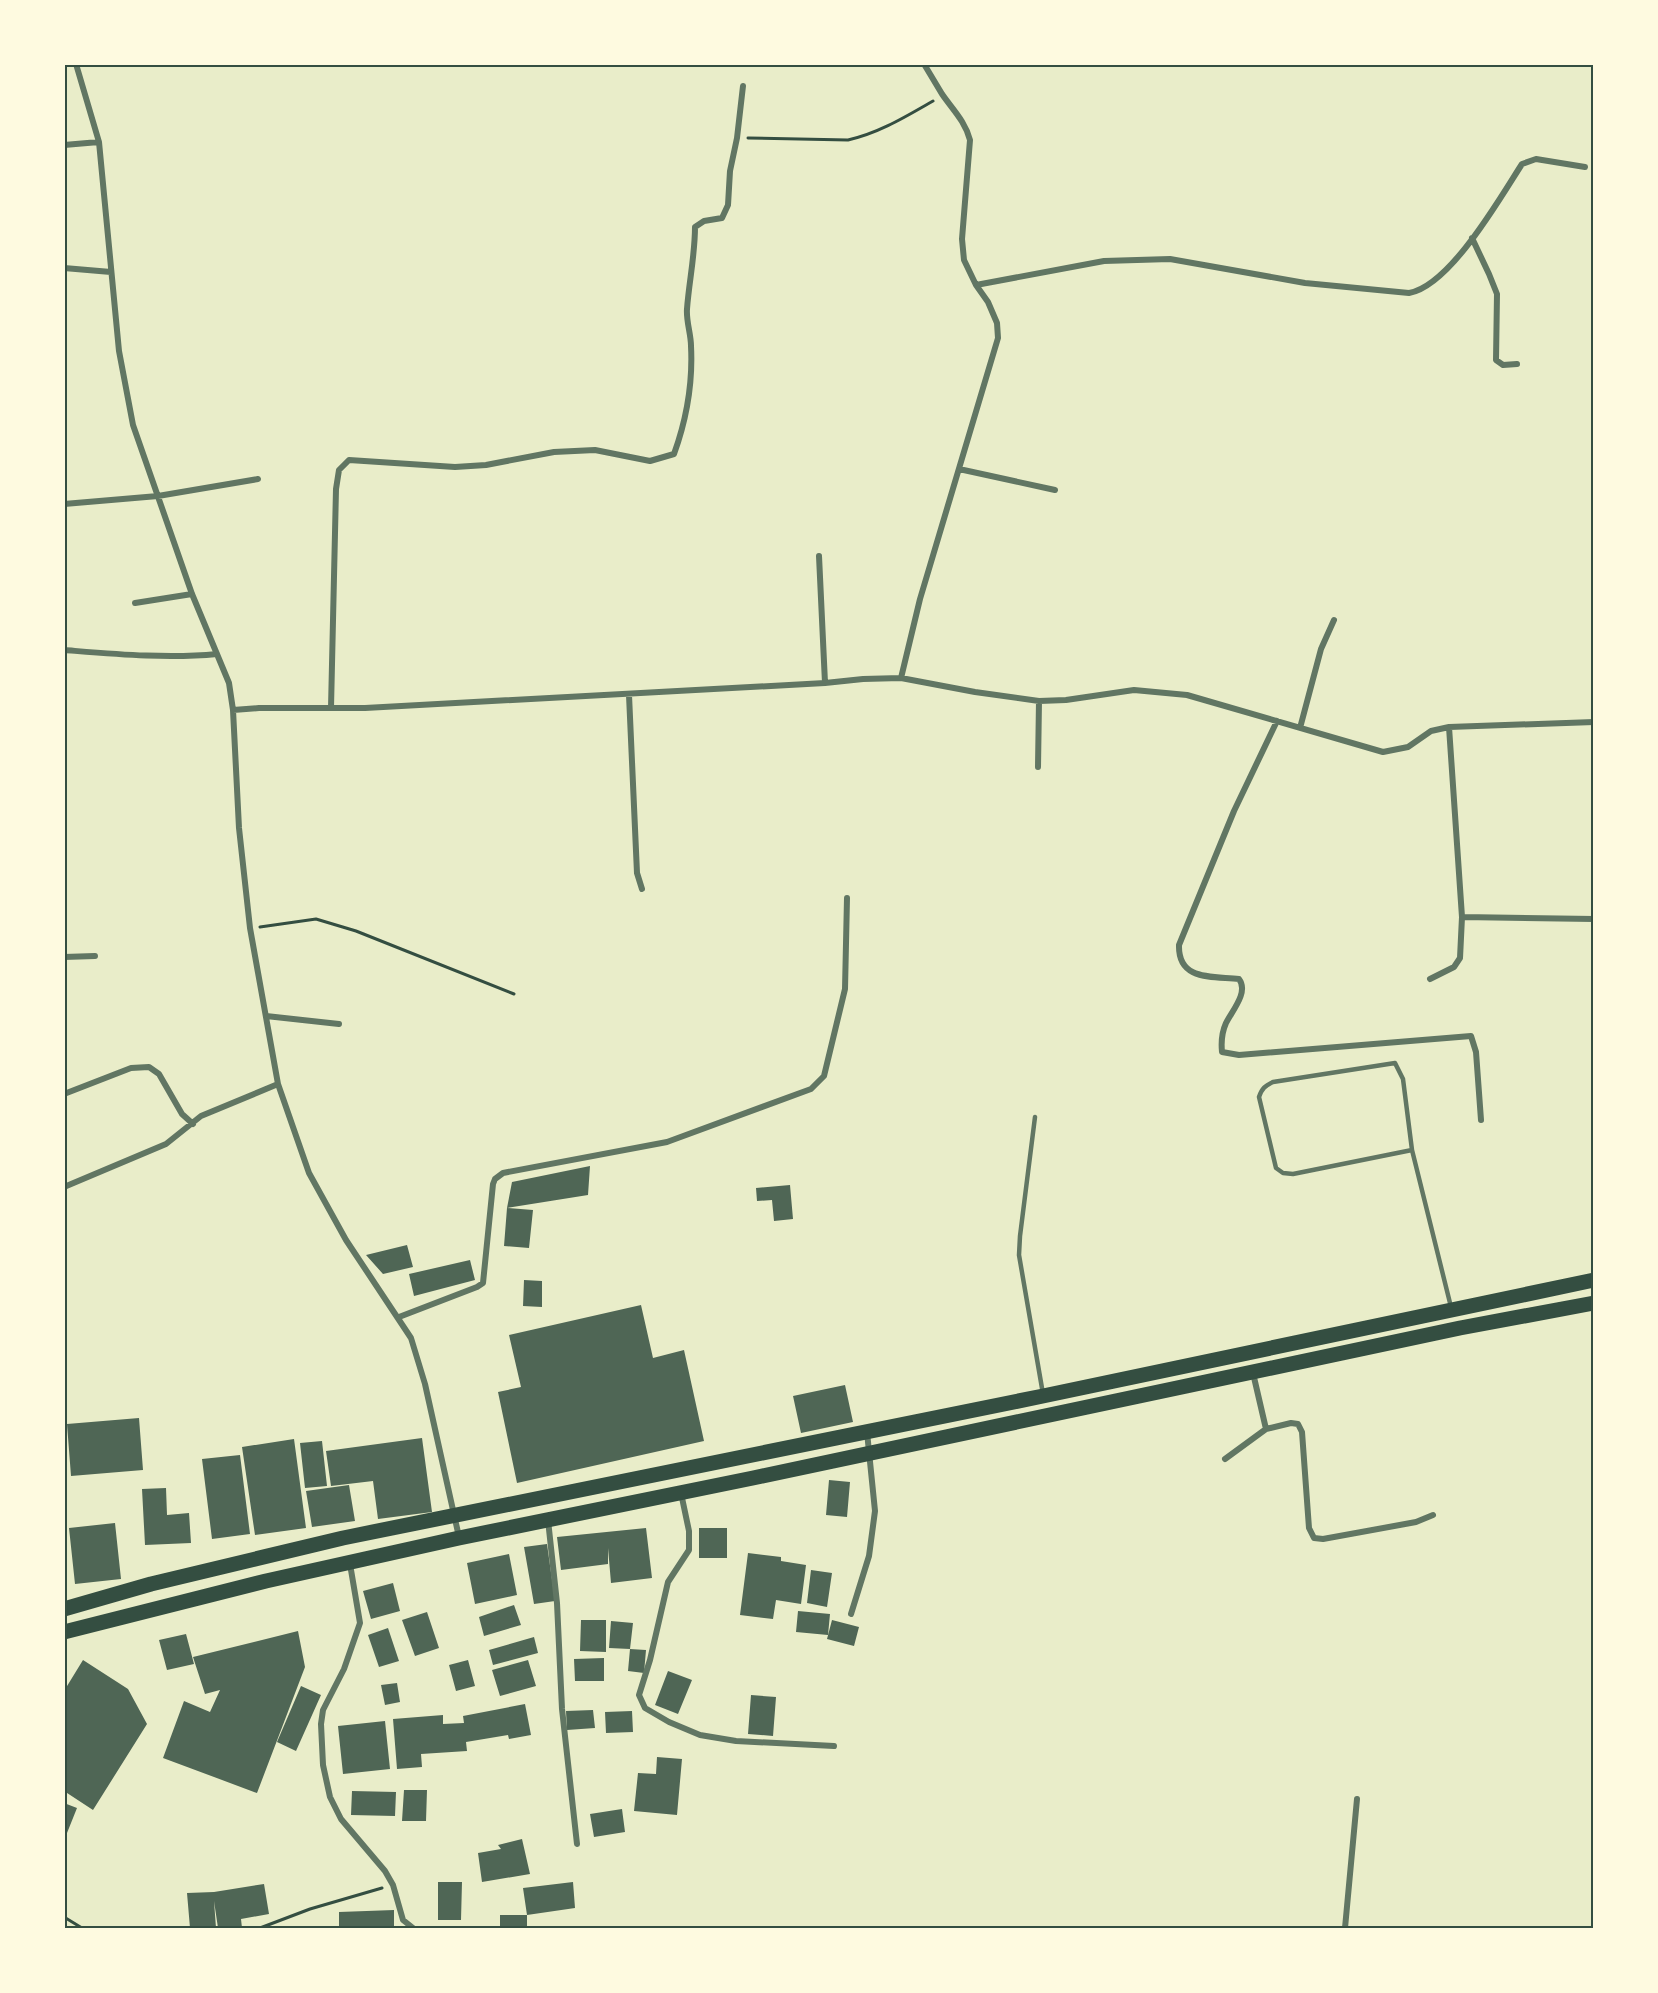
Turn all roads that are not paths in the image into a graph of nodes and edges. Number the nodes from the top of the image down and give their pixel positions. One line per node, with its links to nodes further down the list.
1 (76, 64): 4 (street)
2 (924, 64): 10 (street)
3 (743, 86): 27 (street)
4 (99, 142): 5 (street); 9 (street)
5 (64, 145)
6 (1586, 168): 7 (street)
7 (1472, 238): 10 (street); 11 (street)
8 (64, 268): 9 (street)
9 (111, 272): 15 (street)
10 (976, 285): 12 (street)
11 (1517, 364)
12 (958, 469): 14 (street); 23 (street)
13 (258, 479): 15 (street)
14 (1055, 490)
15 (158, 496): 16 (street); 18 (street)
16 (64, 504)
17 (819, 555): 24 (street)
18 (192, 594): 19 (street); 22 (street)
19 (135, 603)
20 (1334, 620): 32 (street)
21 (64, 650): 22 (street)
22 (217, 654): 28 (street)
23 (901, 678): 24 (street); 26 (street)
24 (825, 683): 25 (street)
25 (629, 694): 27 (street); 34 (street)
26 (1039, 701): 29 (street); 33 (street)
27 (331, 708): 28 (street)
28 (233, 710): 41 (street)
29 (1277, 721): 32 (street); 46 (street)
30 (1593, 722): 31 (street)
31 (1449, 727): 32 (street); 36 (street)
32 (1300, 728)
33 (1038, 767)
34 (642, 889)
35 (847, 898): 53 (street)
36 (1462, 917): 37 (street); 40 (street)
37 (1593, 919)
38 (95, 956): 39 (street)
39 (64, 957)
40 (1430, 979)
41 (266, 1016): 42 (street); 43 (street)
42 (339, 1024)
43 (278, 1084): 47 (street); 53 (street)
44 (64, 1094): 47 (street)
45 (1035, 1117): 55 (lane)
46 (1481, 1120)
47 (193, 1124): 49 (street)
48 (1412, 1150): 48 (lane); 52 (lane)
49 (64, 1187)
50 (1593, 1280): 52 (highway)
51 (1593, 1302): 54 (highway)
52 (1452, 1311): 55 (highway)
53 (399, 1317): 64 (street)
54 (1253, 1372): 56 (street); 58 (highway)
55 (1043, 1396): 57 (highway)
56 (1266, 1429): 60 (street); 63 (street)
57 (867, 1432): 58 (street); 59 (highway)
58 (870, 1453): 61 (highway); 69 (street)
59 (748, 1456): 61 (highway); 64 (highway)
60 (1225, 1459)
61 (753, 1478): 62 (highway)
62 (681, 1493): 65 (highway); 71 (street)
63 (1433, 1515)
64 (453, 1517): 66 (street); 68 (highway)
65 (548, 1520): 66 (highway); 73 (street)
66 (459, 1538): 67 (highway)
67 (350, 1564): 70 (highway); 74 (street)
68 (64, 1609)
69 (851, 1614)
70 (64, 1632)
71 (834, 1746)
72 (1357, 1799): 75 (street)
73 (577, 1844)
74 (413, 1929)
75 (1344, 1929)

